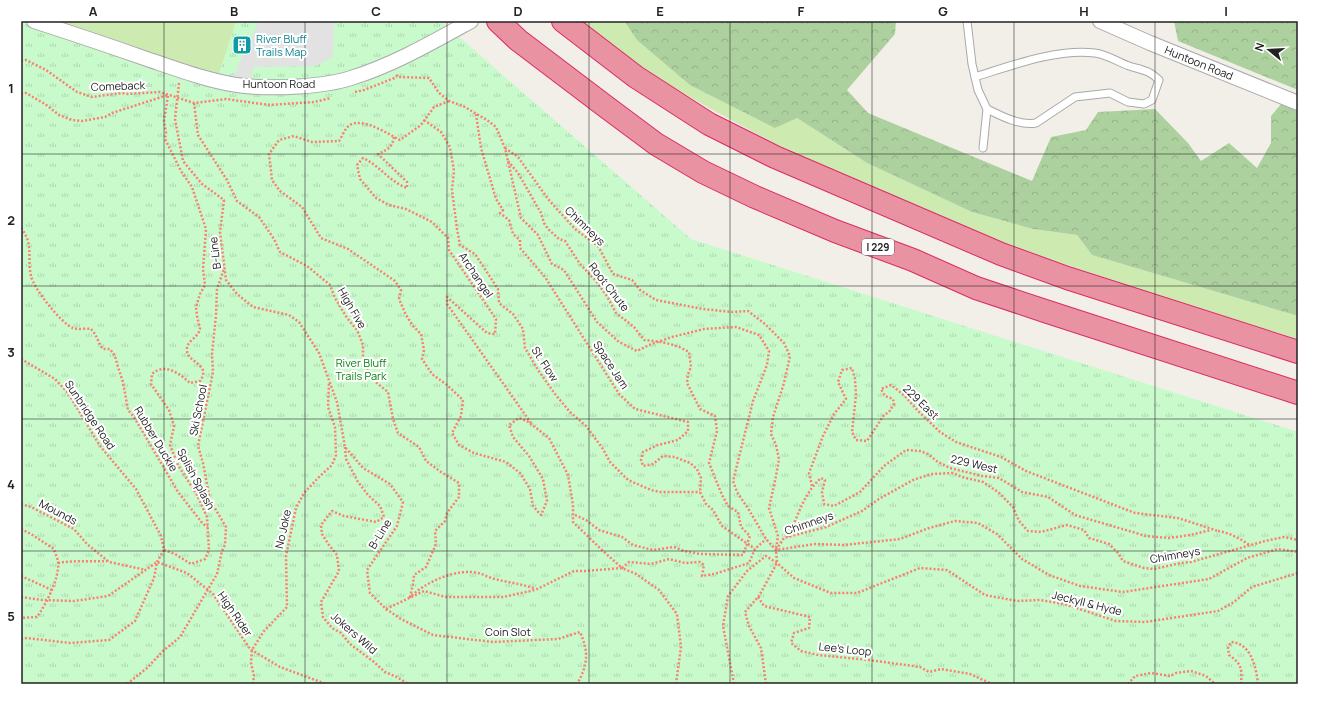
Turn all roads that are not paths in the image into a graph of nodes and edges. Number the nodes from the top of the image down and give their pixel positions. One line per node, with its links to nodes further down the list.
1 (34, 21): 2 (street, Huntoon Road)
2 (471, 21)
3 (498, 21): 12 (highway, I 229)
4 (563, 21): 11 (highway)
5 (967, 21): 7 (lane)
6 (1100, 21): 8 (street, Huntoon Road)
7 (975, 77): 9 (lane); 9 (lane)
8 (1298, 103)
9 (987, 109): 10 (lane)
10 (983, 148)
11 (1298, 352)
12 (1298, 393)

